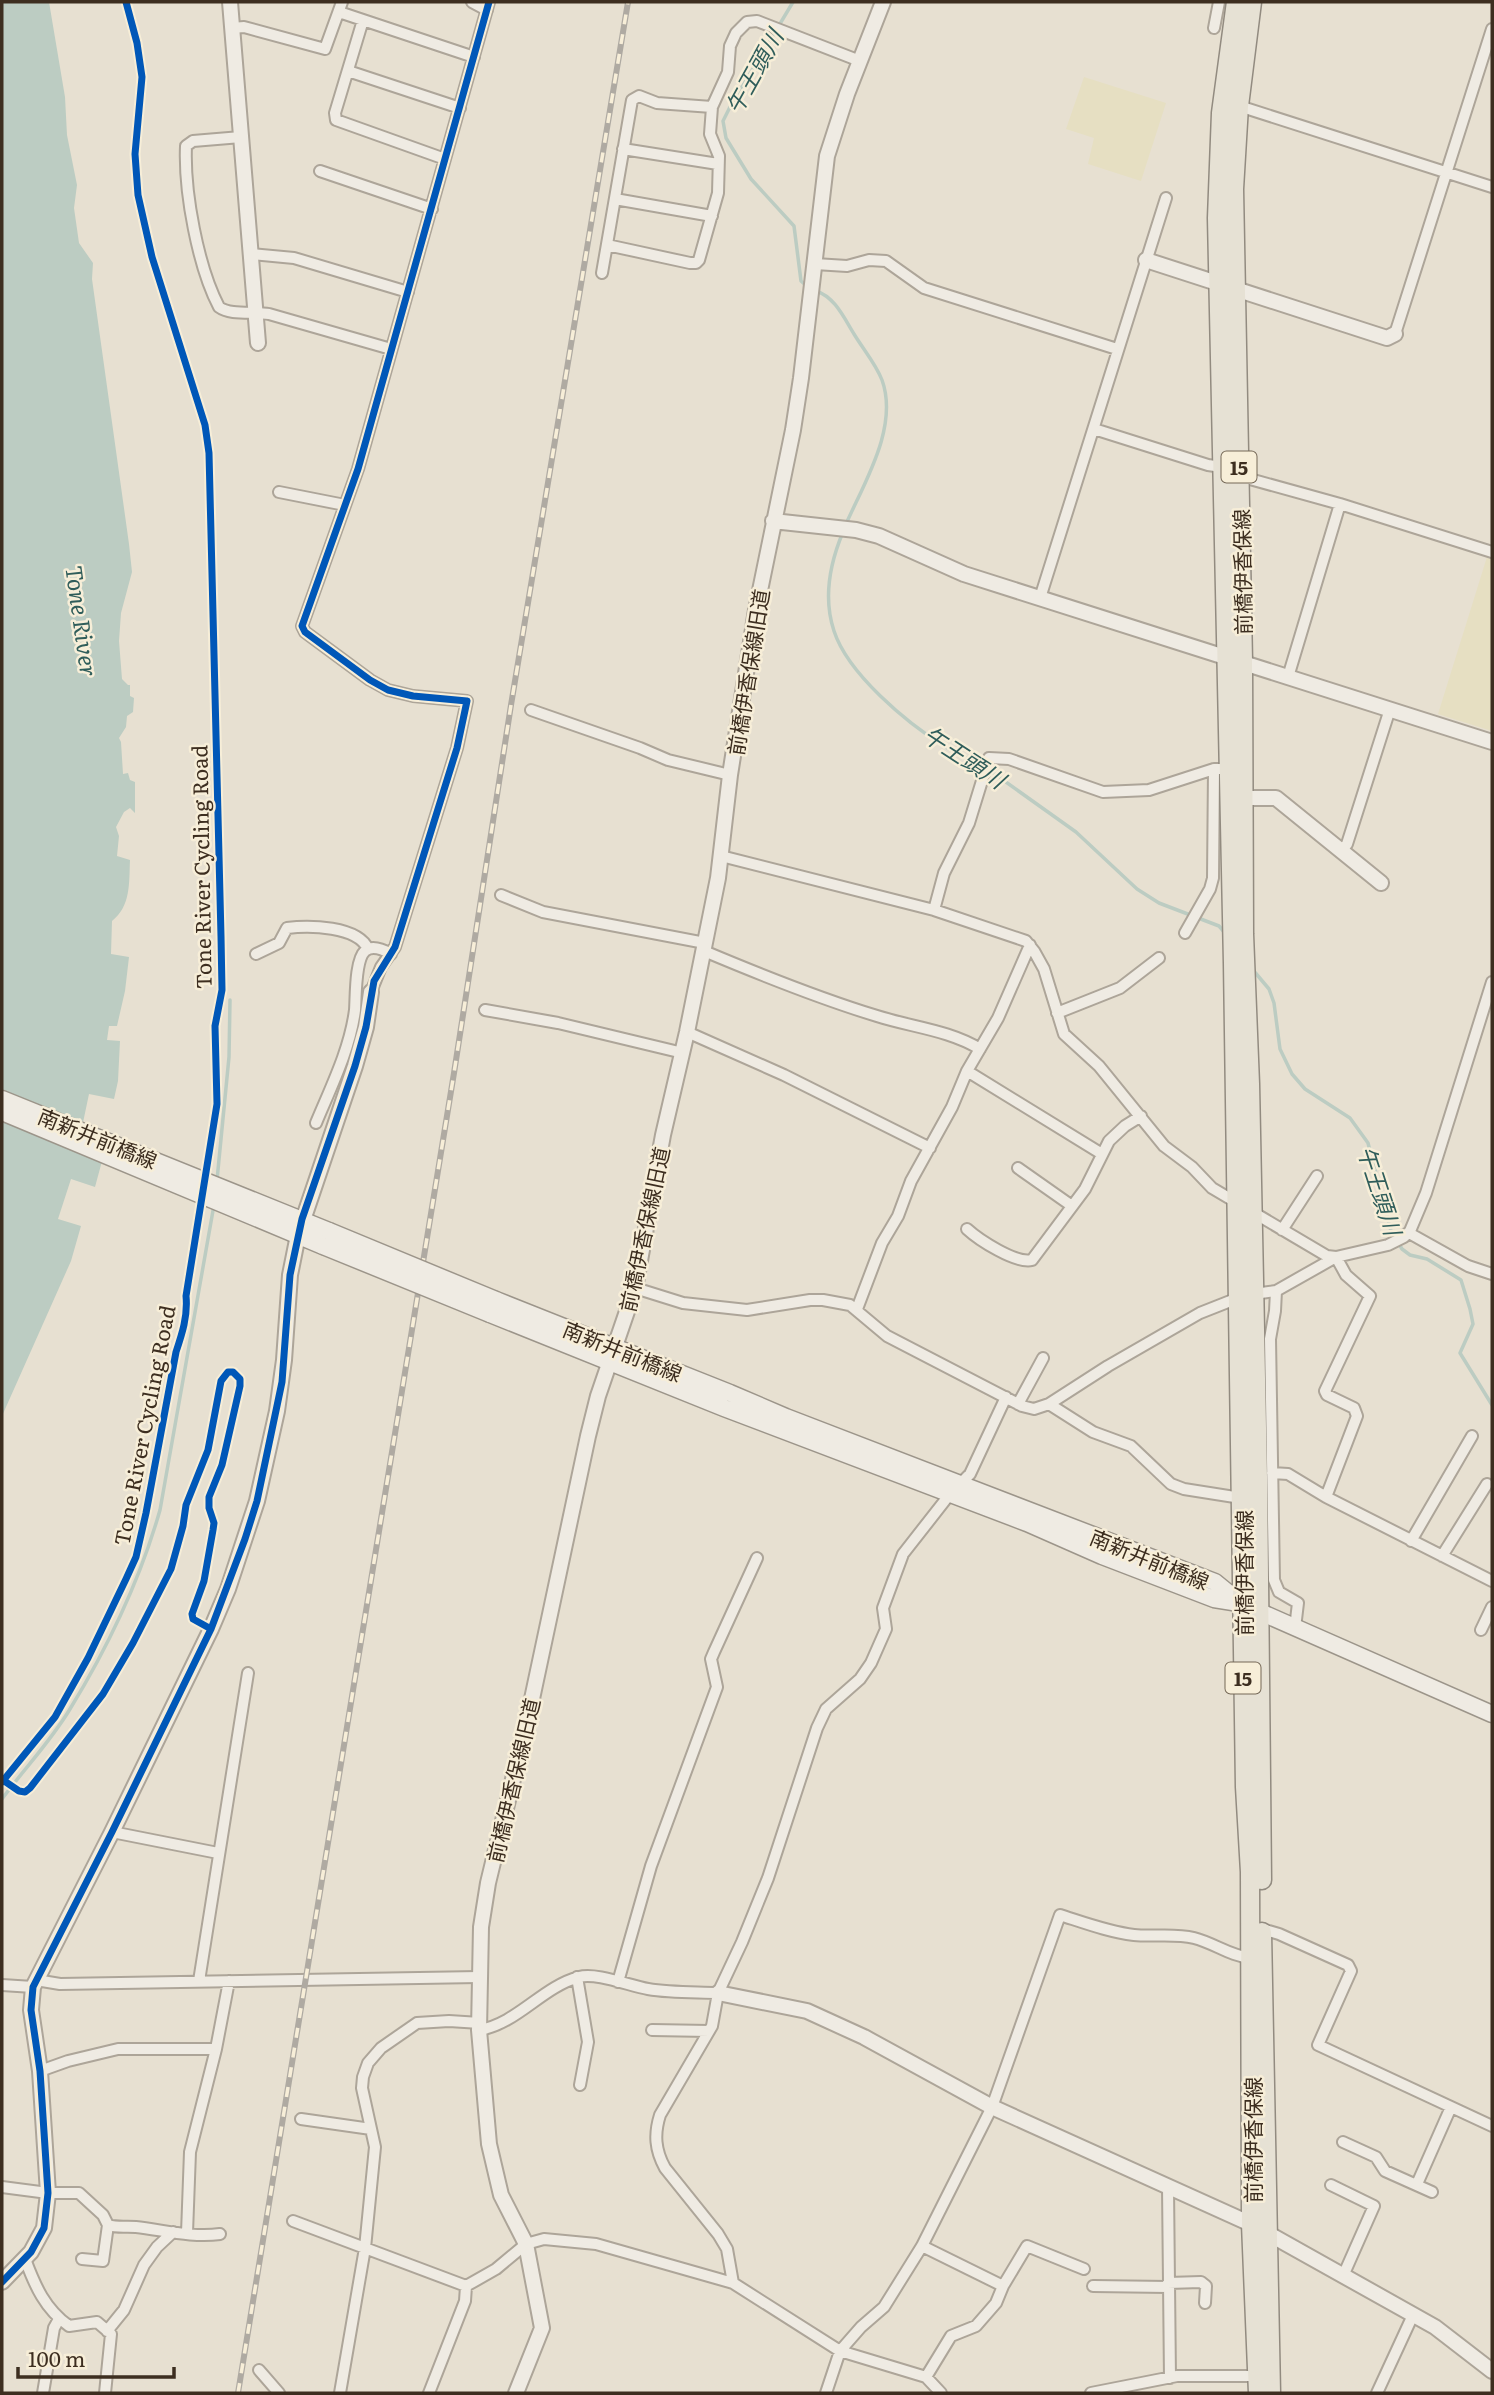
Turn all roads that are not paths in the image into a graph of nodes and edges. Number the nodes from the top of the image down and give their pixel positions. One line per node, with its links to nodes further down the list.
1 (230, 2): 10 (street)
2 (472, 2): 7 (street)
3 (883, 2): 14 (street, 前橋伊香保線旧道)
4 (1219, 2): 11 (street)
5 (1236, 2): 35 (main road, 前橋伊香保線 / 15)
6 (1252, 2): 16 (main road, 前橋伊香保線 / 15)
7 (488, 6): 13 (street)
8 (341, 7): 9 (street); 10 (street)
9 (363, 20): 13 (street); 15 (street)
10 (232, 27): 19 (street)
11 (1214, 28)
12 (1492, 29): 24 (street)
13 (474, 57): 18 (street)
14 (860, 61): 17 (street); 33 (street, 前橋伊香保線旧道)
15 (348, 71): 18 (street); 21 (street)
16 (1239, 106): 24 (street); 35 (main road, 前橋伊香保線 / 15)
17 (712, 107): 20 (street); 22 (street)
18 (460, 108): 21 (street)
19 (241, 137): 31 (street); 37 (street)
20 (623, 149): 22 (street); 27 (street)
21 (445, 159): 28 (street)
22 (718, 164): 29 (street)
23 (320, 172): 28 (street)
24 (1448, 173): 25 (street); 38 (street)
25 (1492, 187)
26 (1166, 198): 32 (street)
27 (615, 199): 29 (street); 30 (street)
28 (432, 209): 36 (street)
29 (712, 216): 30 (street)
30 (607, 245): 34 (street)
31 (251, 254): 36 (street); 37 (street)
32 (1146, 260): 35 (street); 41 (street)
33 (815, 264): 41 (street); 48 (street, 前橋伊香保線旧道)
34 (602, 273)
35 (1227, 286): 38 (street); 43 (main road, 前橋伊香保線 / 15); 44 (main road, 前橋伊香保線 / 15)
36 (408, 292): 40 (street)
37 (256, 311): 39 (street); 40 (street)
38 (1395, 334)
39 (258, 343)
40 (391, 349): 47 (street)
41 (1117, 349): 42 (street)
42 (1094, 429): 43 (street); 50 (street)
43 (1222, 467): 51 (main road, 前橋伊香保線 / 15)
44 (1239, 475): 46 (street); 52 (main road, 前橋伊香保線 / 15)
45 (279, 492): 47 (street)
46 (1340, 504): 49 (street); 53 (street)
47 (345, 505): 71 (street)
48 (773, 522): 50 (street); 58 (street, 前橋伊香保線旧道)
49 (1492, 552)
50 (1040, 598): 51 (street)
51 (1225, 656): 52 (street); 57 (main road, 前橋伊香保線 / 15)
52 (1243, 662): 53 (street); 59 (main road, 前橋伊香保線 / 15)
53 (1288, 677): 54 (street)
54 (1390, 709): 56 (street); 60 (street)
55 (531, 710): 58 (street)
56 (1492, 742)
57 (1221, 769): 64 (street); 65 (main road, 前橋伊香保線 / 15); 66 (street)
58 (730, 775): 61 (street, 前橋伊香保線旧道)
59 (1244, 799): 60 (street); 65 (main road, 前橋伊香保線 / 15)
60 (1342, 851): 62 (street)
61 (721, 856): 64 (street); 68 (street, 前橋伊香保線旧道)
62 (1381, 883)
63 (501, 895): 68 (street)
64 (934, 910): 67 (street)
65 (1238, 928): 89 (main road, 前橋伊香保線 / 15); 91 (main road, 前橋伊香保線 / 15)
66 (1185, 933)
67 (1030, 945): 76 (street); 78 (street)
68 (704, 947): 77 (street, 前橋伊香保線旧道); 78 (street)
69 (368, 949): 70 (street); 71 (street); 84 (street)
70 (256, 954)
71 (391, 954): 74 (street)
72 (1159, 958): 76 (street)
73 (1492, 982): 95 (street)
74 (371, 992): 92 (street)
75 (485, 1010): 79 (street)
76 (1057, 1013): 83 (street)
77 (687, 1032): 79 (street, 前橋伊香保線旧道); 85 (street)
78 (980, 1049): 80 (street)
79 (682, 1053): 98 (street, 前橋伊香保線旧道)
80 (967, 1071): 85 (street); 86 (street)
81 (2, 1099): 92 (main road, 南新井前橋線)
82 (2, 1112): 92 (main road, 南新井前橋線)
83 (1141, 1116): 86 (street); 89 (street)
84 (316, 1123)
85 (930, 1148): 101 (street)
86 (1102, 1154): 90 (street)
87 (1018, 1168): 90 (street)
88 (1317, 1175): 94 (street)
89 (1236, 1202): 91 (street); 100 (main road, 前橋伊香保線 / 15)
90 (1072, 1206): 93 (street)
91 (1253, 1212): 94 (street); 100 (main road, 前橋伊香保線 / 15)
92 (300, 1227): 102 (main road, 南新井前橋線, bridge); 123 (street)
93 (967, 1229)
94 (1282, 1230): 96 (street)
95 (1407, 1235): 96 (street); 97 (street)
96 (1336, 1257): 99 (street); 111 (street)
97 (1492, 1274)
98 (635, 1289): 101 (street); 102 (street, 前橋伊香保線旧道)
99 (1276, 1291): 100 (street); 108 (street)
100 (1246, 1296): 106 (street); 112 (main road, 前橋伊香保線 / 15); 117 (main road, 前橋伊香保線 / 15)
101 (857, 1309): 104 (street)
102 (612, 1355): 110 (main road, 南新井前橋線); 127 (street, 前橋伊香保線旧道)
103 (1043, 1358): 105 (street)
104 (1006, 1397): 105 (street); 110 (street)
105 (1018, 1404): 106 (street)
106 (1049, 1404): 112 (street)
107 (1472, 1436): 113 (street)
108 (1272, 1473): 111 (street); 119 (street)
109 (1487, 1484): 114 (street)
110 (955, 1489): 117 (main road, 南新井前橋線); 134 (street)
111 (1326, 1497): 113 (street)
112 (1241, 1498): 117 (main road, 前橋伊香保線 / 15)
113 (1411, 1541): 114 (street)
114 (1442, 1556): 116 (street)
115 (757, 1558): 131 (street)
116 (1492, 1581)
117 (1250, 1607): 119 (main road, 南新井前橋線); 125 (main road, 前橋伊香保線 / 15); 126 (main road, 前橋伊香保線 / 15)
118 (1492, 1607): 120 (street)
119 (1295, 1628): 122 (main road, 南新井前橋線)
120 (1481, 1630)
121 (248, 1673): 124 (street)
122 (1492, 1714)
123 (112, 1832): 124 (street); 132 (street)
124 (218, 1853): 129 (street)
125 (1262, 1929): 142 (street); 159 (main road, 前橋伊香保線 / 15)
126 (1251, 1958): 141 (street); 154 (main road, 前橋伊香保線 / 15)
127 (479, 1977): 130 (street); 135 (street, 前橋伊香保線旧道)
128 (577, 1977): 131 (street); 135 (street); 140 (street)
129 (199, 1981): 130 (street); 132 (street)
130 (229, 1981): 138 (street)
131 (618, 1982): 134 (street)
132 (34, 1983): 133 (street); 139 (street)
133 (2, 1985)
134 (718, 1993): 137 (street); 141 (street)
135 (480, 2026): 145 (street); 160 (street, 前橋伊香保線旧道)
136 (652, 2031): 137 (street)
137 (709, 2031): 168 (street)
138 (216, 2049): 139 (street); 157 (street)
139 (40, 2071): 151 (street)
140 (580, 2085)
141 (992, 2107): 149 (street); 161 (street)
142 (1451, 2107): 144 (street); 147 (street)
143 (301, 2119): 145 (street)
144 (1492, 2126)
145 (371, 2129): 162 (street)
146 (1342, 2142): 147 (street)
147 (1417, 2184): 152 (street)
148 (1331, 2185): 166 (street)
149 (1168, 2186): 154 (street); 169 (street)
150 (2, 2187): 151 (street)
151 (48, 2193): 155 (street); 163 (street)
152 (1432, 2193)
153 (293, 2221): 162 (street)
154 (1251, 2224): 159 (street); 182 (main road, 前橋伊香保線 / 15)
155 (108, 2225): 156 (street); 164 (street)
156 (173, 2232): 157 (street); 176 (street)
157 (187, 2233): 158 (street)
158 (220, 2234)
159 (1268, 2234): 166 (street); 182 (main road, 前橋伊香保線 / 15)
160 (526, 2244): 168 (street); 170 (street); 188 (street, 前橋伊香保線旧道)
161 (922, 2246): 171 (street); 177 (street)
162 (365, 2248): 170 (street); 186 (street)
163 (24, 2259): 167 (street); 175 (street)
164 (82, 2259)
165 (1084, 2269): 171 (street)
166 (1343, 2276): 174 (street)
167 (2, 2282)
168 (733, 2283): 177 (street)
169 (1168, 2285): 172 (street); 173 (street); 181 (street)
170 (466, 2286): 187 (street)
171 (1003, 2286): 180 (street)
172 (1093, 2286)
173 (1205, 2303)
174 (1413, 2315): 179 (street); 192 (street)
175 (59, 2319): 176 (street); 183 (street)
176 (107, 2331): 184 (street)
177 (840, 2351): 180 (street); 189 (street)
178 (259, 2370): 185 (street)
179 (1492, 2371)
180 (926, 2377): 190 (street)
181 (1170, 2378): 182 (street); 191 (street)
182 (1267, 2389)
183 (43, 2393)
184 (105, 2393)
185 (279, 2393)
186 (340, 2393)
187 (429, 2393)
188 (516, 2393)
189 (825, 2393)
190 (941, 2393)
191 (1091, 2393)
192 (1377, 2393)

